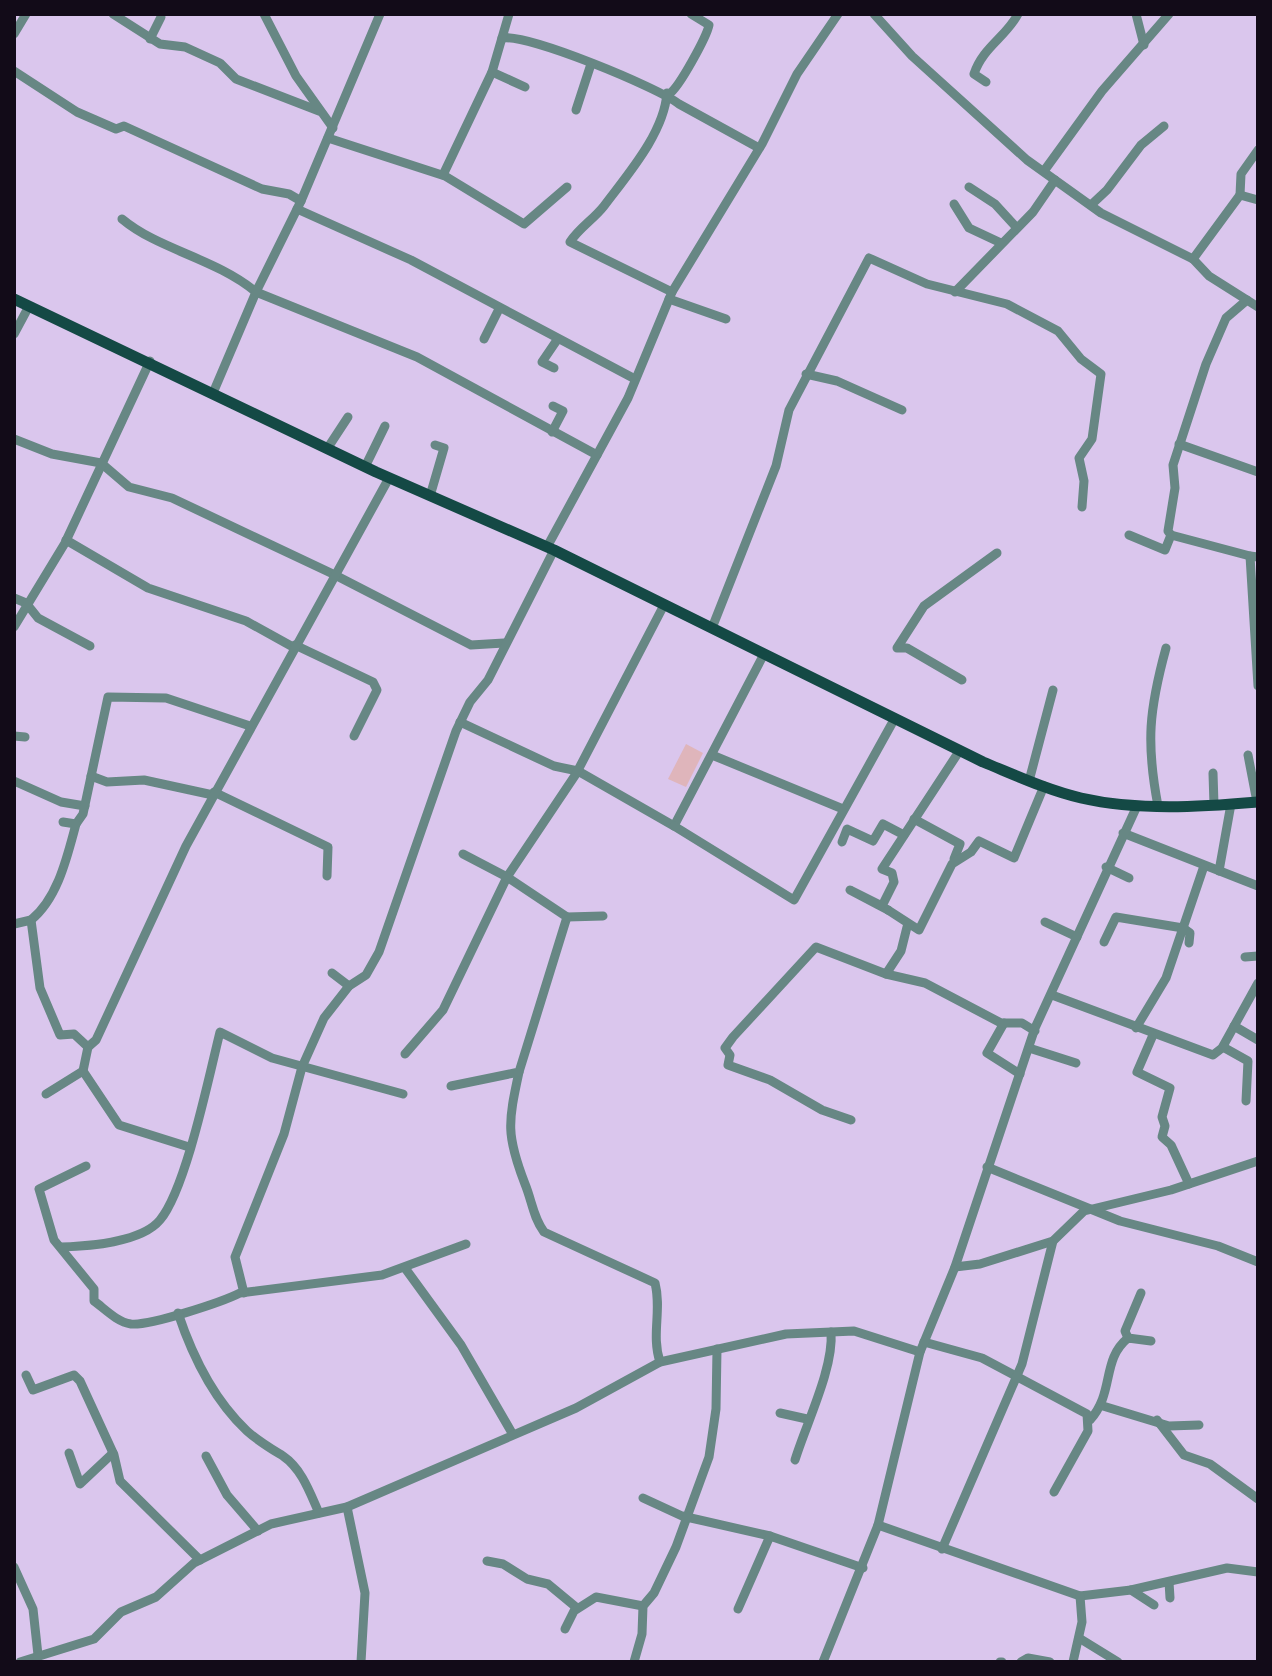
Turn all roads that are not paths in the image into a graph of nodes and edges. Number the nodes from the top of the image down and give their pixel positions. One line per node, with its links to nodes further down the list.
1 (26, 14): 13 (street)
2 (264, 14): 24 (street)
3 (380, 14): 26 (street)
4 (509, 14): 14 (street)
5 (691, 14): 22 (street)
6 (838, 14): 28 (street)
7 (874, 14): 30 (street)
8 (1018, 14): 20 (street)
9 (1136, 14): 16 (street)
10 (1169, 14): 16 (street)
11 (117, 15): 15 (street)
12 (161, 17): 15 (street)
13 (14, 34)
14 (502, 38): 17 (street); 19 (street)
15 (150, 39): 24 (street)
16 (1144, 45): 30 (street)
17 (591, 64): 22 (street); 23 (street)
18 (14, 71): 38 (street)
19 (492, 72): 21 (street); 31 (street)
20 (986, 82)
21 (525, 87)
22 (668, 94): 28 (street); 46 (street)
23 (576, 110)
24 (319, 111): 26 (street)
25 (1164, 126): 39 (street)
26 (333, 128): 27 (street)
27 (328, 138): 31 (street); 38 (street)
28 (759, 148): 46 (street)
29 (1258, 150): 35 (street)
30 (1044, 171): 32 (street)
31 (443, 175): 33 (street)
32 (1055, 180): 39 (street); 41 (street)
33 (567, 187)
34 (969, 187): 41 (street)
35 (1240, 195): 36 (street); 43 (street)
36 (1258, 200)
37 (954, 204): 42 (street)
38 (299, 205): 44 (street); 51 (street)
39 (1091, 205): 43 (street)
40 (122, 219): 44 (street)
41 (1017, 228): 42 (street)
42 (1001, 243): 45 (street)
43 (1193, 259): 48 (street)
44 (256, 292): 60 (street); 65 (street)
45 (955, 292): 58 (street); 76 (street)
46 (670, 295): 52 (street); 59 (street)
47 (14, 299): 49 (main road)
48 (1247, 300): 50 (street); 67 (street)
49 (29, 306): 53 (street); 56 (main road)
50 (1258, 307)
51 (499, 309): 54 (street); 55 (street)
52 (726, 319)
53 (14, 334)
54 (484, 339)
55 (557, 340): 57 (street); 59 (street)
56 (150, 361): 60 (main road); 71 (street)
57 (554, 368)
58 (806, 374): 62 (street); 88 (street)
59 (635, 379): 70 (street)
60 (213, 393): 69 (main road)
61 (553, 406): 65 (street)
62 (902, 410)
63 (348, 417): 69 (street)
64 (385, 426): 72 (street)
65 (552, 432): 70 (street)
66 (14, 439): 71 (street)
67 (1179, 444): 73 (street); 78 (street)
68 (435, 445): 75 (street)
69 (327, 449): 72 (main road)
70 (597, 455): 80 (street)
71 (101, 463): 79 (street); 83 (street)
72 (365, 467): 74 (main road)
73 (1258, 472)
74 (389, 478): 75 (main road); 83 (street)
75 (430, 496): 80 (main road)
76 (1082, 507)
77 (1129, 535): 78 (street)
78 (1171, 535): 82 (street)
79 (66, 540): 85 (street); 91 (street)
80 (551, 549): 86 (main road); 89 (street)
81 (997, 553): 94 (street)
82 (1254, 556): 95 (street)
83 (333, 574): 89 (street); 91 (street)
84 (14, 598): 85 (street)
85 (26, 603): 87 (street); 90 (street)
86 (664, 605): 88 (main road); 106 (street)
87 (14, 627)
88 (712, 628): 93 (main road)
89 (504, 643): 98 (street)
90 (90, 646)
91 (294, 646): 99 (street); 101 (street)
92 (1166, 648): 118 (street)
93 (764, 654): 97 (main road); 104 (street)
94 (962, 680)
95 (1258, 686)
96 (1053, 690): 110 (street)
97 (895, 718): 103 (main road); 119 (street)
98 (460, 722): 106 (street); 151 (street)
99 (250, 726): 108 (street); 112 (street)
100 (14, 736): 102 (street)
101 (354, 736)
102 (25, 737)
103 (960, 750): 110 (main road); 120 (street)
104 (712, 755): 119 (street); 123 (street)
105 (1248, 755): 113 (street)
106 (578, 771): 123 (street); 133 (street)
107 (1213, 773): 115 (street)
108 (91, 776): 112 (street); 116 (street)
109 (14, 781): 116 (street)
110 (1029, 781): 111 (main road)
111 (1044, 786): 117 (main road); 128 (street)
112 (214, 793): 132 (street); 159 (street)
113 (1257, 802): 114 (main road)
114 (1231, 804): 115 (main road); 131 (street)
115 (1214, 805): 118 (main road)
116 (85, 806): 122 (street)
117 (1137, 806): 118 (main road); 124 (street)
118 (1158, 806)
119 (848, 808): 123 (street)
120 (914, 819): 125 (street); 128 (street)
121 (63, 822): 122 (street)
122 (76, 824): 139 (street)
123 (674, 826)
124 (1123, 833): 129 (street); 130 (street)
125 (904, 835): 126 (street); 136 (street)
126 (842, 842)
127 (463, 854): 133 (street)
128 (952, 864): 136 (street)
129 (1204, 866): 131 (street); 142 (street)
130 (1106, 867): 134 (street); 143 (street)
131 (1219, 871): 135 (street)
132 (327, 876)
133 (507, 877): 138 (street); 162 (street)
134 (1129, 878)
135 (1258, 886)
136 (888, 910): 149 (street)
137 (603, 916): 138 (street)
138 (567, 917): 166 (street)
139 (31, 920): 141 (street); 159 (street)
140 (1045, 922): 143 (street)
141 (14, 924)
142 (1183, 928): 144 (street); 145 (street); 155 (street)
143 (1077, 937): 152 (street)
144 (1104, 942)
145 (1189, 943)
146 (1258, 956): 147 (street)
147 (1245, 957)
148 (332, 973): 151 (street)
149 (886, 974): 153 (street); 172 (street)
150 (1258, 983): 154 (street)
151 (349, 986): 164 (street)
152 (1052, 995): 155 (street); 156 (street)
153 (1004, 1023): 156 (street); 167 (street)
154 (1234, 1026): 158 (street); 160 (street)
155 (1136, 1028): 157 (street)
156 (1035, 1031): 161 (street)
157 (1153, 1035): 160 (street); 177 (street)
158 (1258, 1040)
159 (88, 1047): 165 (street)
160 (1223, 1047): 171 (street)
161 (1029, 1048): 163 (street); 167 (street)
162 (405, 1054)
163 (1076, 1063)
164 (302, 1067): 170 (street); 173 (street); 187 (street)
165 (83, 1071): 169 (street); 173 (street)
166 (519, 1072): 168 (street); 179 (street)
167 (1020, 1074): 176 (street)
168 (451, 1086)
169 (46, 1094)
170 (403, 1094)
171 (1246, 1101)
172 (851, 1120)
173 (189, 1147): 183 (street)
174 (1258, 1161): 177 (street)
175 (86, 1166): 183 (street)
176 (987, 1167): 178 (street); 185 (street)
177 (1189, 1184): 178 (street)
178 (1093, 1210): 180 (street); 184 (street)
179 (544, 1232): 181 (street); 195 (street)
180 (1053, 1241): 185 (street); 197 (street)
181 (541, 1243)
182 (466, 1244): 186 (street)
183 (61, 1247): 189 (street)
184 (1258, 1262)
185 (955, 1267): 193 (street)
186 (405, 1268): 187 (street); 204 (street)
187 (244, 1293): 189 (street)
188 (1141, 1293): 191 (street)
189 (178, 1313): 213 (street)
190 (831, 1332): 193 (street); 194 (street); 200 (street)
191 (1128, 1338): 192 (street); 198 (street)
192 (1151, 1341)
193 (922, 1347): 197 (street); 215 (street)
194 (717, 1349): 195 (street); 214 (street)
195 (660, 1362): 204 (street)
196 (26, 1375): 206 (street)
197 (1017, 1376): 201 (street); 218 (street)
198 (1103, 1406): 201 (street); 202 (street)
199 (780, 1413): 200 (street)
200 (807, 1419): 208 (street)
201 (1090, 1420): 209 (street)
202 (1157, 1420): 203 (street); 211 (street)
203 (1199, 1425)
204 (512, 1433): 212 (street)
205 (69, 1453): 206 (street)
206 (113, 1453): 219 (street)
207 (206, 1456): 216 (street)
208 (795, 1460)
209 (1054, 1492)
210 (643, 1498): 214 (street)
211 (1258, 1499)
212 (347, 1507): 213 (street); 236 (street)
213 (319, 1513): 216 (street)
214 (686, 1516): 217 (street); 229 (street)
215 (878, 1525): 218 (street); 222 (street)
216 (258, 1531): 219 (street)
217 (770, 1536): 222 (street); 231 (street)
218 (942, 1549): 226 (street)
219 (200, 1560): 234 (street)
220 (487, 1561): 230 (street)
221 (14, 1567): 234 (street)
222 (863, 1568): 238 (street)
223 (1258, 1572): 224 (street)
224 (1169, 1582): 225 (street); 227 (street)
225 (1131, 1590): 226 (street); 228 (street)
226 (1080, 1596): 233 (street)
227 (1170, 1598)
228 (1154, 1605)
229 (643, 1606): 230 (street); 237 (street)
230 (577, 1608): 232 (street)
231 (738, 1609)
232 (565, 1629)
233 (1079, 1638): 241 (street); 242 (street)
234 (38, 1655): 235 (street)
235 (20, 1662)
236 (361, 1662)
237 (634, 1662)
238 (823, 1662)
239 (1021, 1662): 240 (street)
240 (1050, 1662)
241 (1073, 1662)
242 (1118, 1662)

